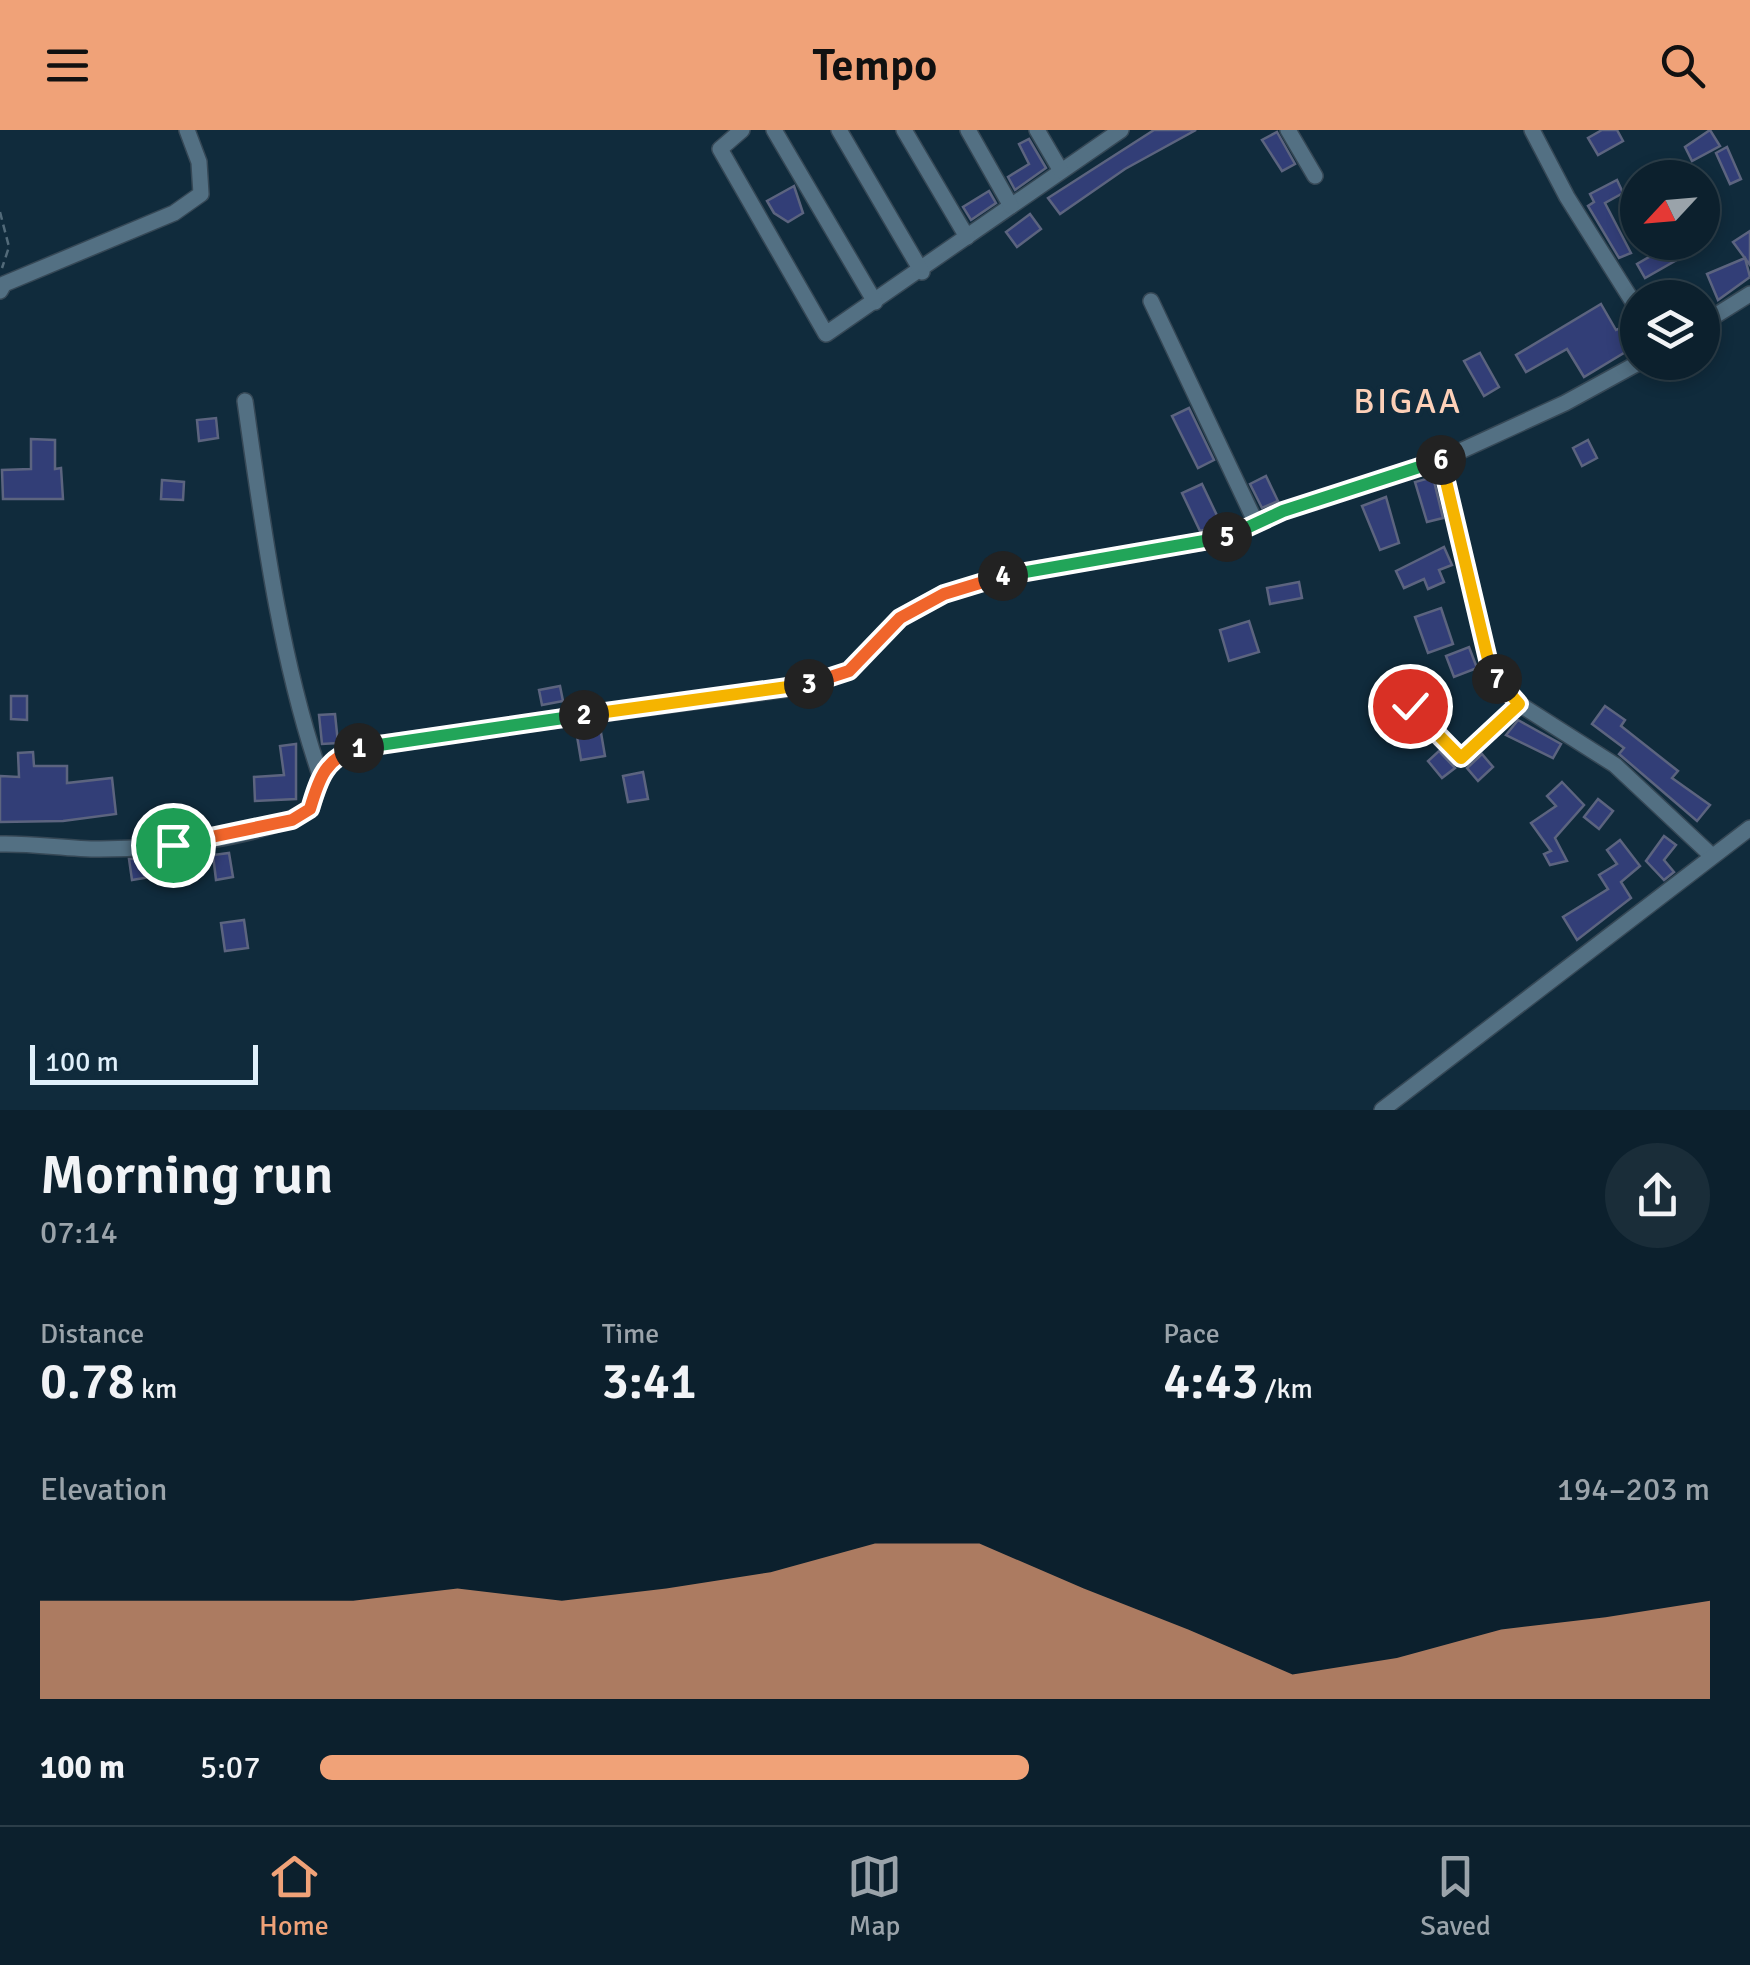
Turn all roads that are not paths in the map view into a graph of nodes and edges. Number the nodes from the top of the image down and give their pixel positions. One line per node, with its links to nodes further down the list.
1 (187, 130): 17 (street)
2 (742, 130): 20 (street)
3 (774, 130): 20 (street)
4 (839, 130): 15 (street)
5 (904, 130): 14 (street)
6 (968, 130): 13 (street)
7 (1037, 130): 11 (street)
8 (1121, 130): 11 (street)
9 (1288, 130): 12 (street)
10 (1532, 130): 16 (street)
11 (1061, 171): 13 (street)
12 (1315, 176)
13 (1011, 206): 14 (street)
14 (968, 237): 15 (street)
15 (922, 272): 20 (street)
16 (1620, 282)
17 (0, 291)
18 (1750, 294): 21 (street)
19 (1151, 301): 25 (street)
20 (875, 302)
21 (1720, 313)
22 (1620, 373): 24 (street)
23 (244, 400): 28 (street)
24 (1441, 460): 25 (street); 26 (street)
25 (1256, 523): 28 (street)
26 (1519, 704): 27 (street); 31 (street)
27 (1410, 706)
28 (320, 775): 30 (street)
29 (1750, 828): 31 (street)
30 (0, 844)
31 (1712, 856): 32 (street)
32 (1382, 1110)

